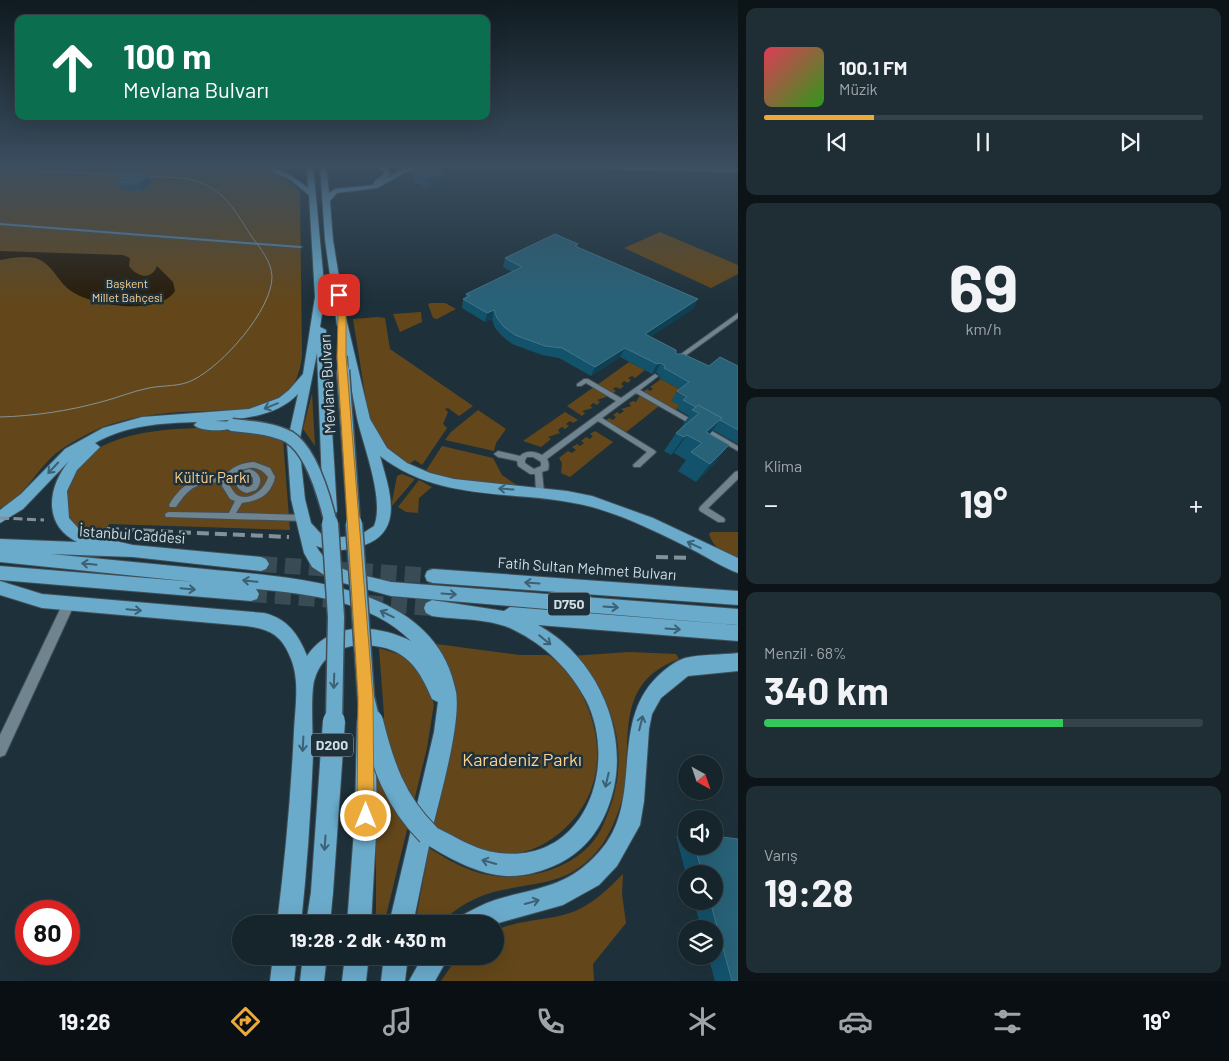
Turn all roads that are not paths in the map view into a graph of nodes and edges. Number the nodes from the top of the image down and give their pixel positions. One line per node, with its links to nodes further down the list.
1 (313, 211): 5 (highway, Mevlana Bulvarı)
2 (327, 211): 7 (highway, Mevlana Bulvarı / D200)
3 (0, 224): 4 (street)
4 (300, 247)
5 (320, 294): 8 (highway, Mevlana Bulvarı); 10 (highway)
6 (738, 315): 9 (street)
7 (342, 316): 15 (highway); 55 (highway, Mevlana Bulvarı / D200, bridge)
8 (322, 358): 39 (highway, Mevlana Bulvarı, bridge)
9 (674, 361)
10 (308, 376): 35 (highway, one-way to 35); 37 (highway, D750)
11 (655, 376): 13 (street)
12 (579, 385): 14 (street)
13 (635, 390): 14 (street); 17 (street)
14 (621, 400): 16 (street)
15 (363, 418): 31 (highway, one-way to 15); 37 (highway)
16 (597, 418): 19 (street); 22 (street)
17 (738, 449)
18 (498, 454): 20 (street)
19 (543, 458): 20 (street); 23 (street)
20 (521, 459): 23 (street)
21 (257, 465): 24 (street); 26 (street); 29 (street)
22 (637, 465)
23 (538, 472): 31 (street)
24 (253, 474): 27 (street); 28 (street)
25 (738, 474): 38 (street)
26 (228, 477): 27 (street); 32 (street); 33 (street)
27 (239, 478): 30 (street)
28 (258, 484): 29 (street); 30 (street)
29 (269, 488): 32 (street)
30 (245, 489): 32 (street)
31 (540, 492): 44 (highway, one-way to 31)
32 (239, 498): 36 (street)
33 (173, 505)
34 (169, 515): 36 (street)
35 (0, 516)
36 (231, 516): 37 (street)
37 (303, 518): 51 (highway, D750, one-way to 51)
38 (721, 520)
39 (330, 524): 41 (highway, bridge); 59 (highway, Mevlana Bulvarı / D200, one-way to 59, bridge)
40 (0, 544): 41 (highway, İstanbul Caddesi)
41 (132, 551): 43 (highway, İstanbul Caddesi)
42 (0, 556): 56 (highway, one-way to 42)
43 (261, 564)
44 (738, 566)
45 (0, 574): 48 (highway, one-way to 48)
46 (433, 576): 49 (highway, Fatih Sultan Mehmet Bulvarı, one-way to 46)
47 (0, 588): 50 (highway)
48 (251, 594)
49 (738, 598)
50 (69, 604): 54 (highway, one-way to 54); 57 (street)
51 (738, 617)
52 (738, 634): 55 (highway, bridge)
53 (738, 662): 62 (highway, one-way to 53)
54 (305, 678): 56 (highway); 58 (highway, one-way to 58)
55 (366, 697): 60 (highway, D200, bridge)
56 (445, 726): 61 (highway)
57 (0, 750)
58 (290, 915)
59 (319, 915)
60 (360, 915)
61 (403, 915)
62 (488, 915)
63 (284, 965): 68 (highway)
64 (314, 965): 69 (highway)
65 (356, 965): 70 (highway)
66 (395, 965): 71 (highway)
67 (431, 965): 72 (highway)
68 (282, 981)
69 (312, 981)
70 (354, 981)
71 (393, 981)
72 (421, 981)

